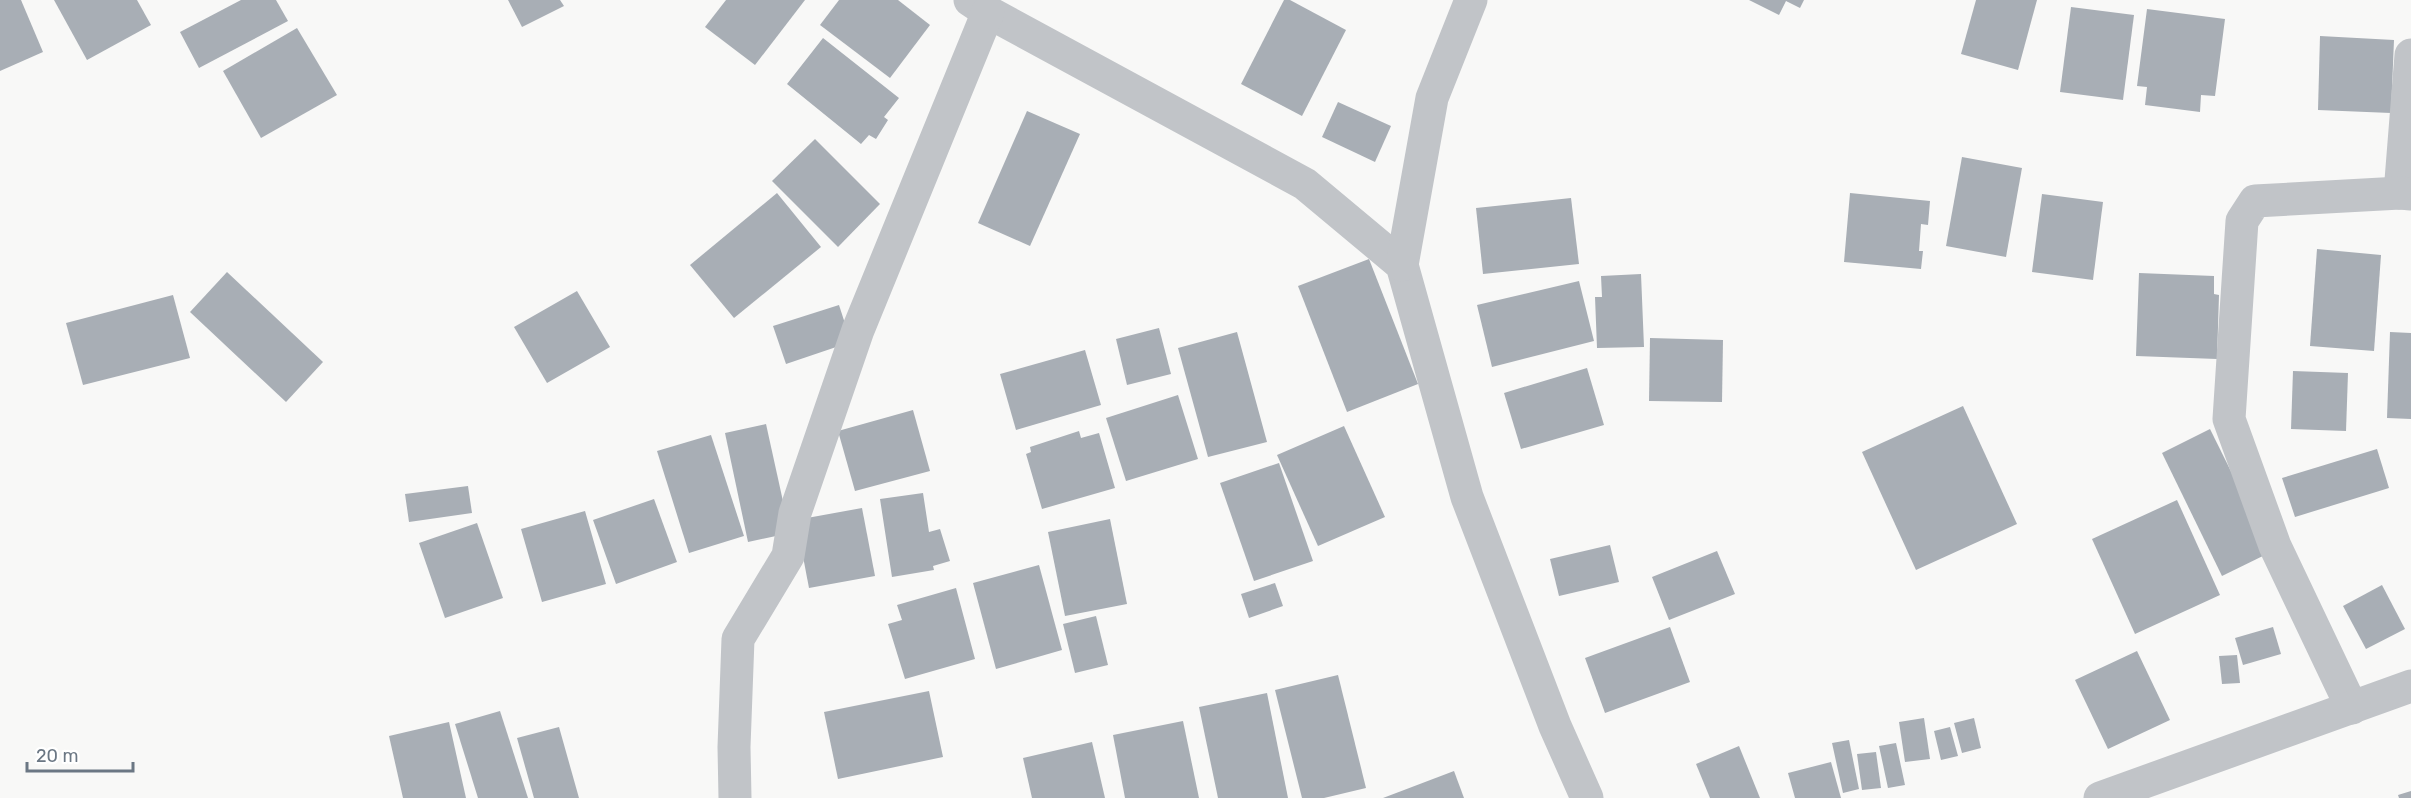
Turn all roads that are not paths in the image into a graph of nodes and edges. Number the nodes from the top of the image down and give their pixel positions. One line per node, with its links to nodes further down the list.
1 (1471, 0): 5 (street)
2 (979, 6): 5 (street); 8 (street)
3 (2411, 55): 4 (street)
4 (2406, 194): 7 (street)
5 (1402, 265): 9 (street)
6 (2411, 686): 7 (street)
7 (2352, 708): 10 (street)
8 (735, 798)
9 (1587, 798)
10 (2100, 798)

